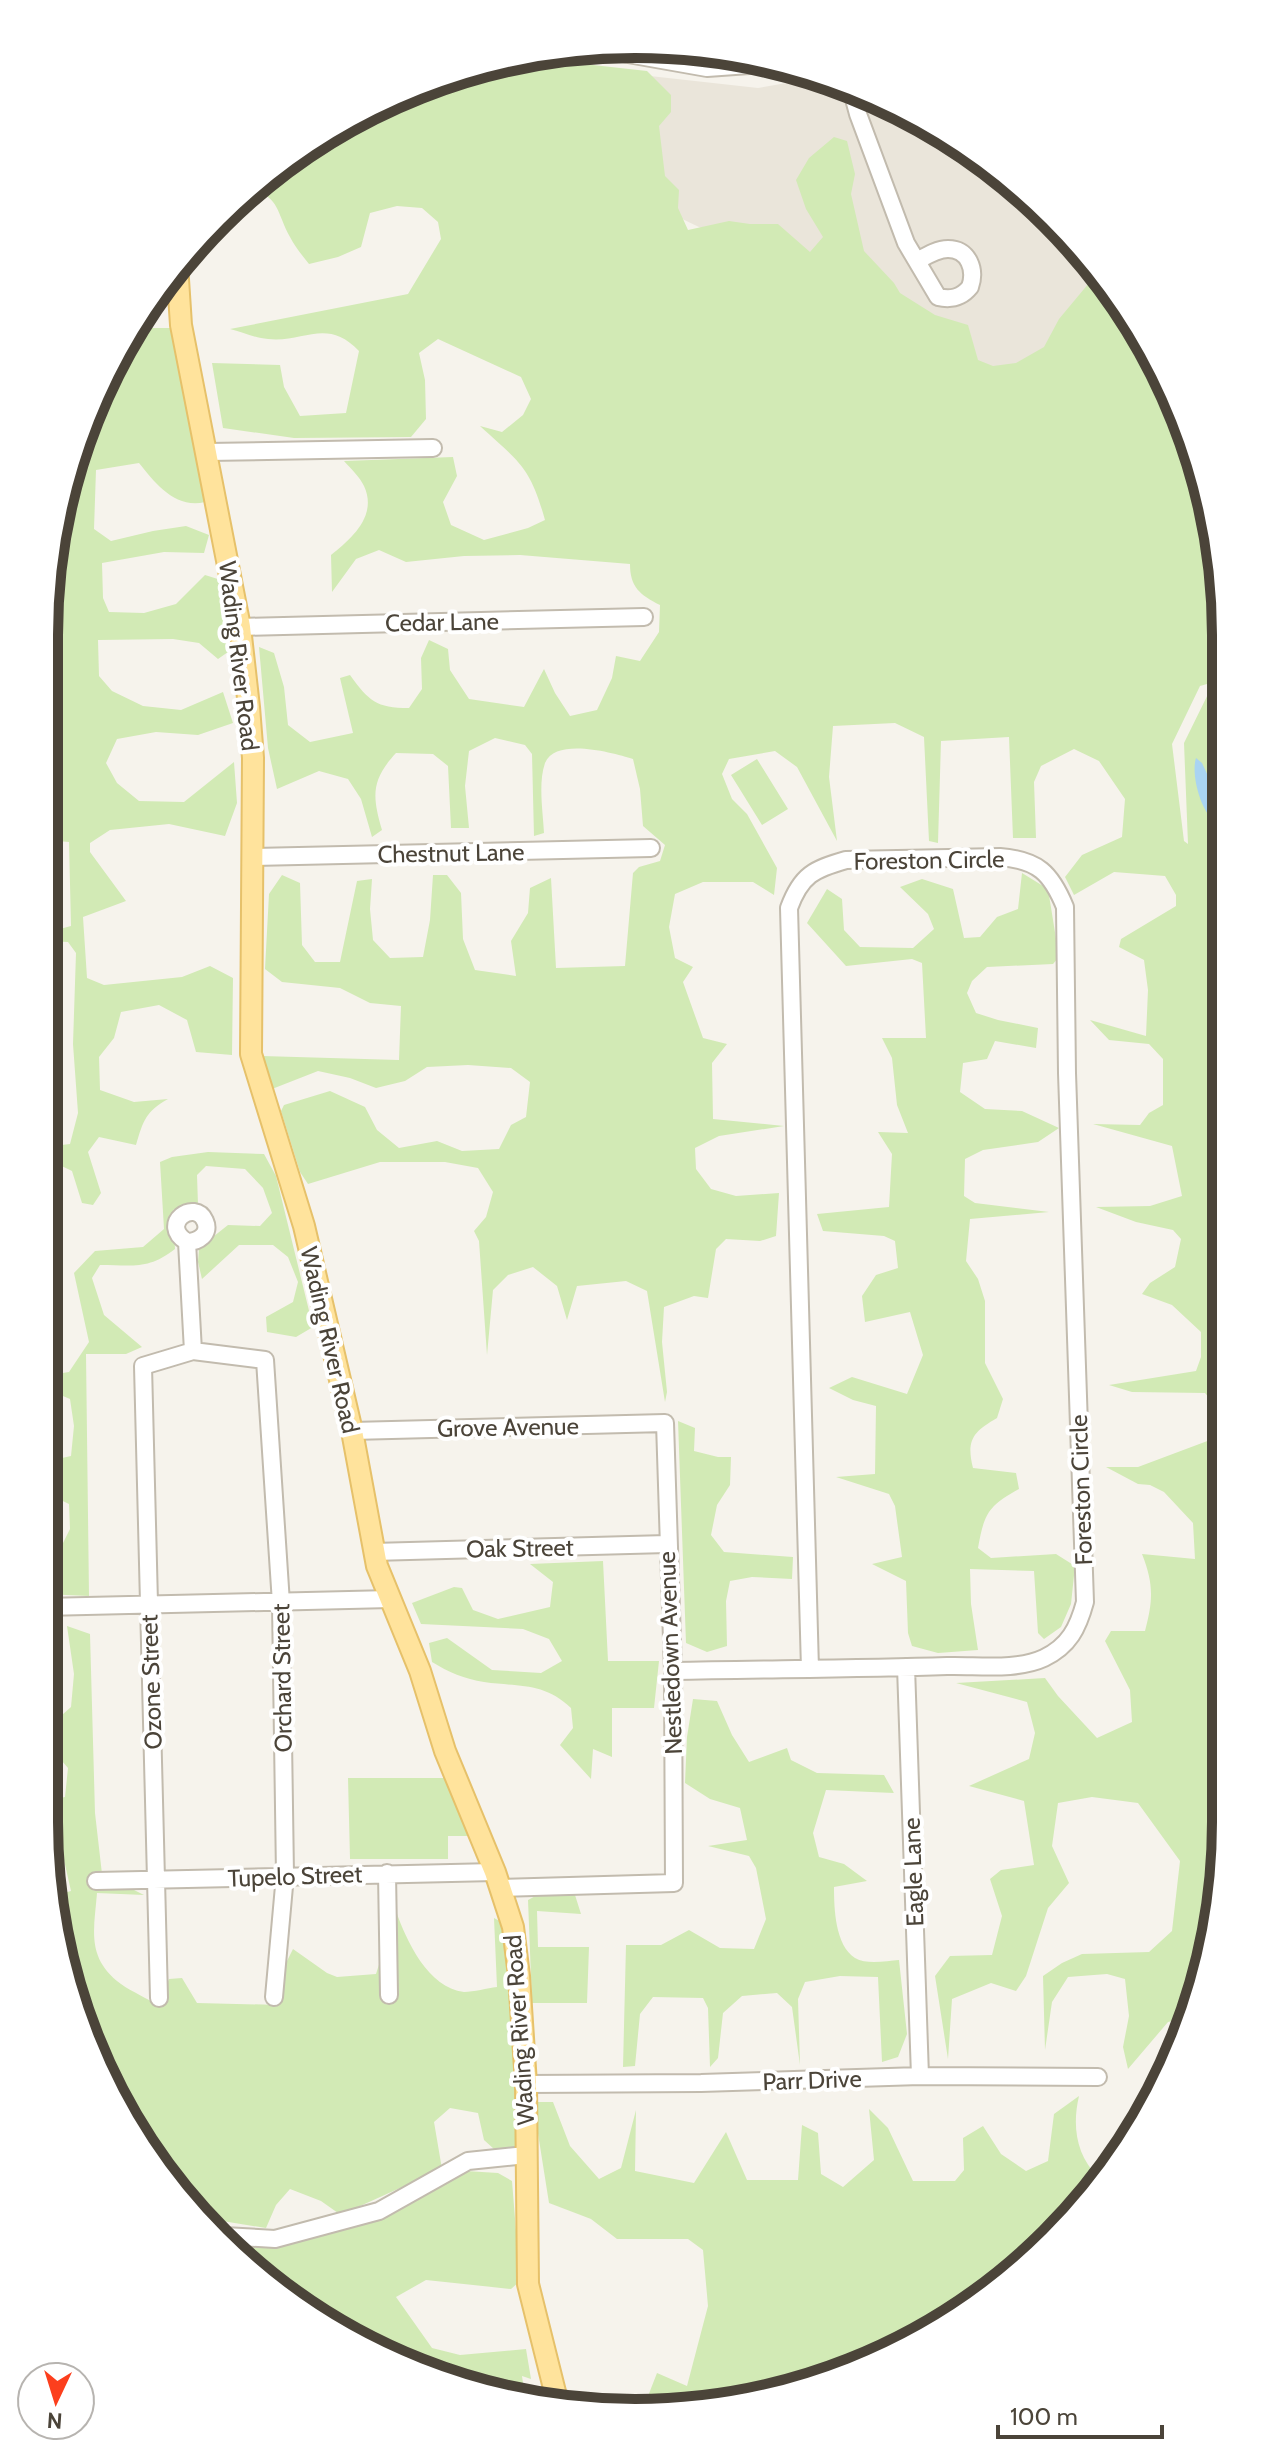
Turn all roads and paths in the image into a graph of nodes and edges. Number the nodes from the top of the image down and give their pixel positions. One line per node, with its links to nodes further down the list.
1 (653, 58): 2 (street)
2 (731, 66)
3 (855, 102): 4 (street)
4 (917, 261): 4 (street)
5 (178, 283): 7 (main road, Wading River Road)
6 (433, 448): 7 (street)
7 (208, 452): 9 (main road, Wading River Road)
8 (644, 617): 9 (street, Cedar Lane)
9 (240, 627): 11 (main road, Wading River Road)
10 (651, 848): 11 (street, Chestnut Lane)
11 (251, 857): 15 (main road, Wading River Road)
12 (187, 1242): 13 (street)
13 (193, 1351): 19 (street, Orchard Street); 20 (street, Ozone Street)
14 (665, 1423): 15 (street, Grove Avenue); 16 (street, Nestledown Avenue)
15 (352, 1431): 17 (main road, Wading River Road)
16 (667, 1544): 17 (street, Oak Street); 24 (street, Nestledown Avenue)
17 (373, 1552): 18 (main road, Wading River Road)
18 (391, 1599): 19 (street); 27 (main road, Wading River Road)
19 (281, 1603): 20 (street); 26 (street, Orchard Street)
20 (149, 1606): 21 (street); 29 (street, Ozone Street)
21 (58, 1607)
22 (906, 1667): 23 (street, Foreston Circle); 23 (street, Foreston Circle); 34 (street, Eagle Lane)
23 (810, 1669): 24 (street, Foreston Circle)
24 (673, 1671): 30 (street, Nestledown Avenue)
25 (387, 1873): 26 (street, Tupelo Street); 27 (street, Tupelo Street); 31 (street)
26 (285, 1875): 29 (street, Tupelo Street); 32 (street, Orchard Street)
27 (498, 1880): 30 (street, Tupelo Street); 36 (main road, Wading River Road)
28 (96, 1881): 29 (street, Tupelo Street)
29 (157, 1881): 33 (street, Ozone Street)
30 (674, 1883)
31 (389, 1995)
32 (274, 1997)
33 (159, 1998)
34 (920, 2076): 35 (street, Parr Drive); 36 (street, Parr Drive)
35 (1098, 2077)
36 (526, 2084): 37 (main road, Wading River Road)
37 (526, 2155): 38 (street); 39 (main road, Wading River Road)
38 (234, 2237)
39 (555, 2393)

